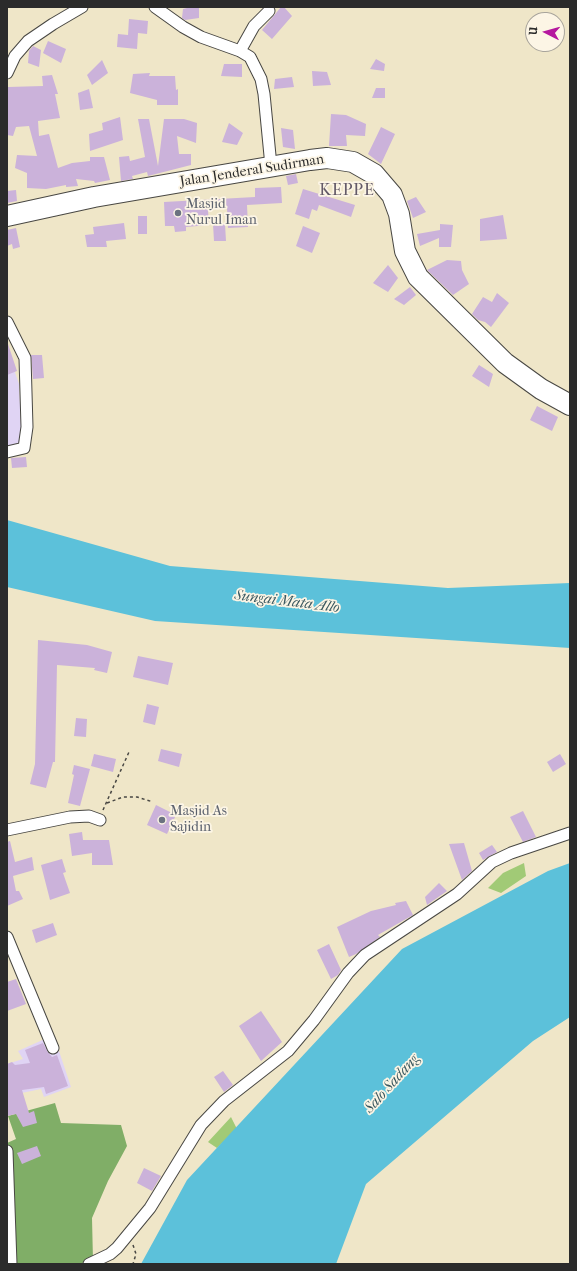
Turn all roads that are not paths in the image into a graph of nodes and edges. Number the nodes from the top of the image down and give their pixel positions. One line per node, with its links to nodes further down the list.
1 (82, 7): 5 (street)
2 (155, 7): 4 (street)
3 (269, 11): 4 (street)
4 (240, 51): 6 (street)
5 (7, 74)
6 (271, 166): 7 (highway, Jalan Jenderal Sudirman); 9 (highway, Jalan Jenderal Sudirman)
7 (7, 216)
8 (7, 322): 10 (street)
9 (570, 405)
10 (7, 452)
11 (100, 820): 12 (street)
12 (7, 830)
13 (570, 833): 18 (street)
14 (7, 937): 15 (street)
15 (53, 1048)
16 (7, 1150): 17 (street)
17 (11, 1264)
18 (89, 1264)

